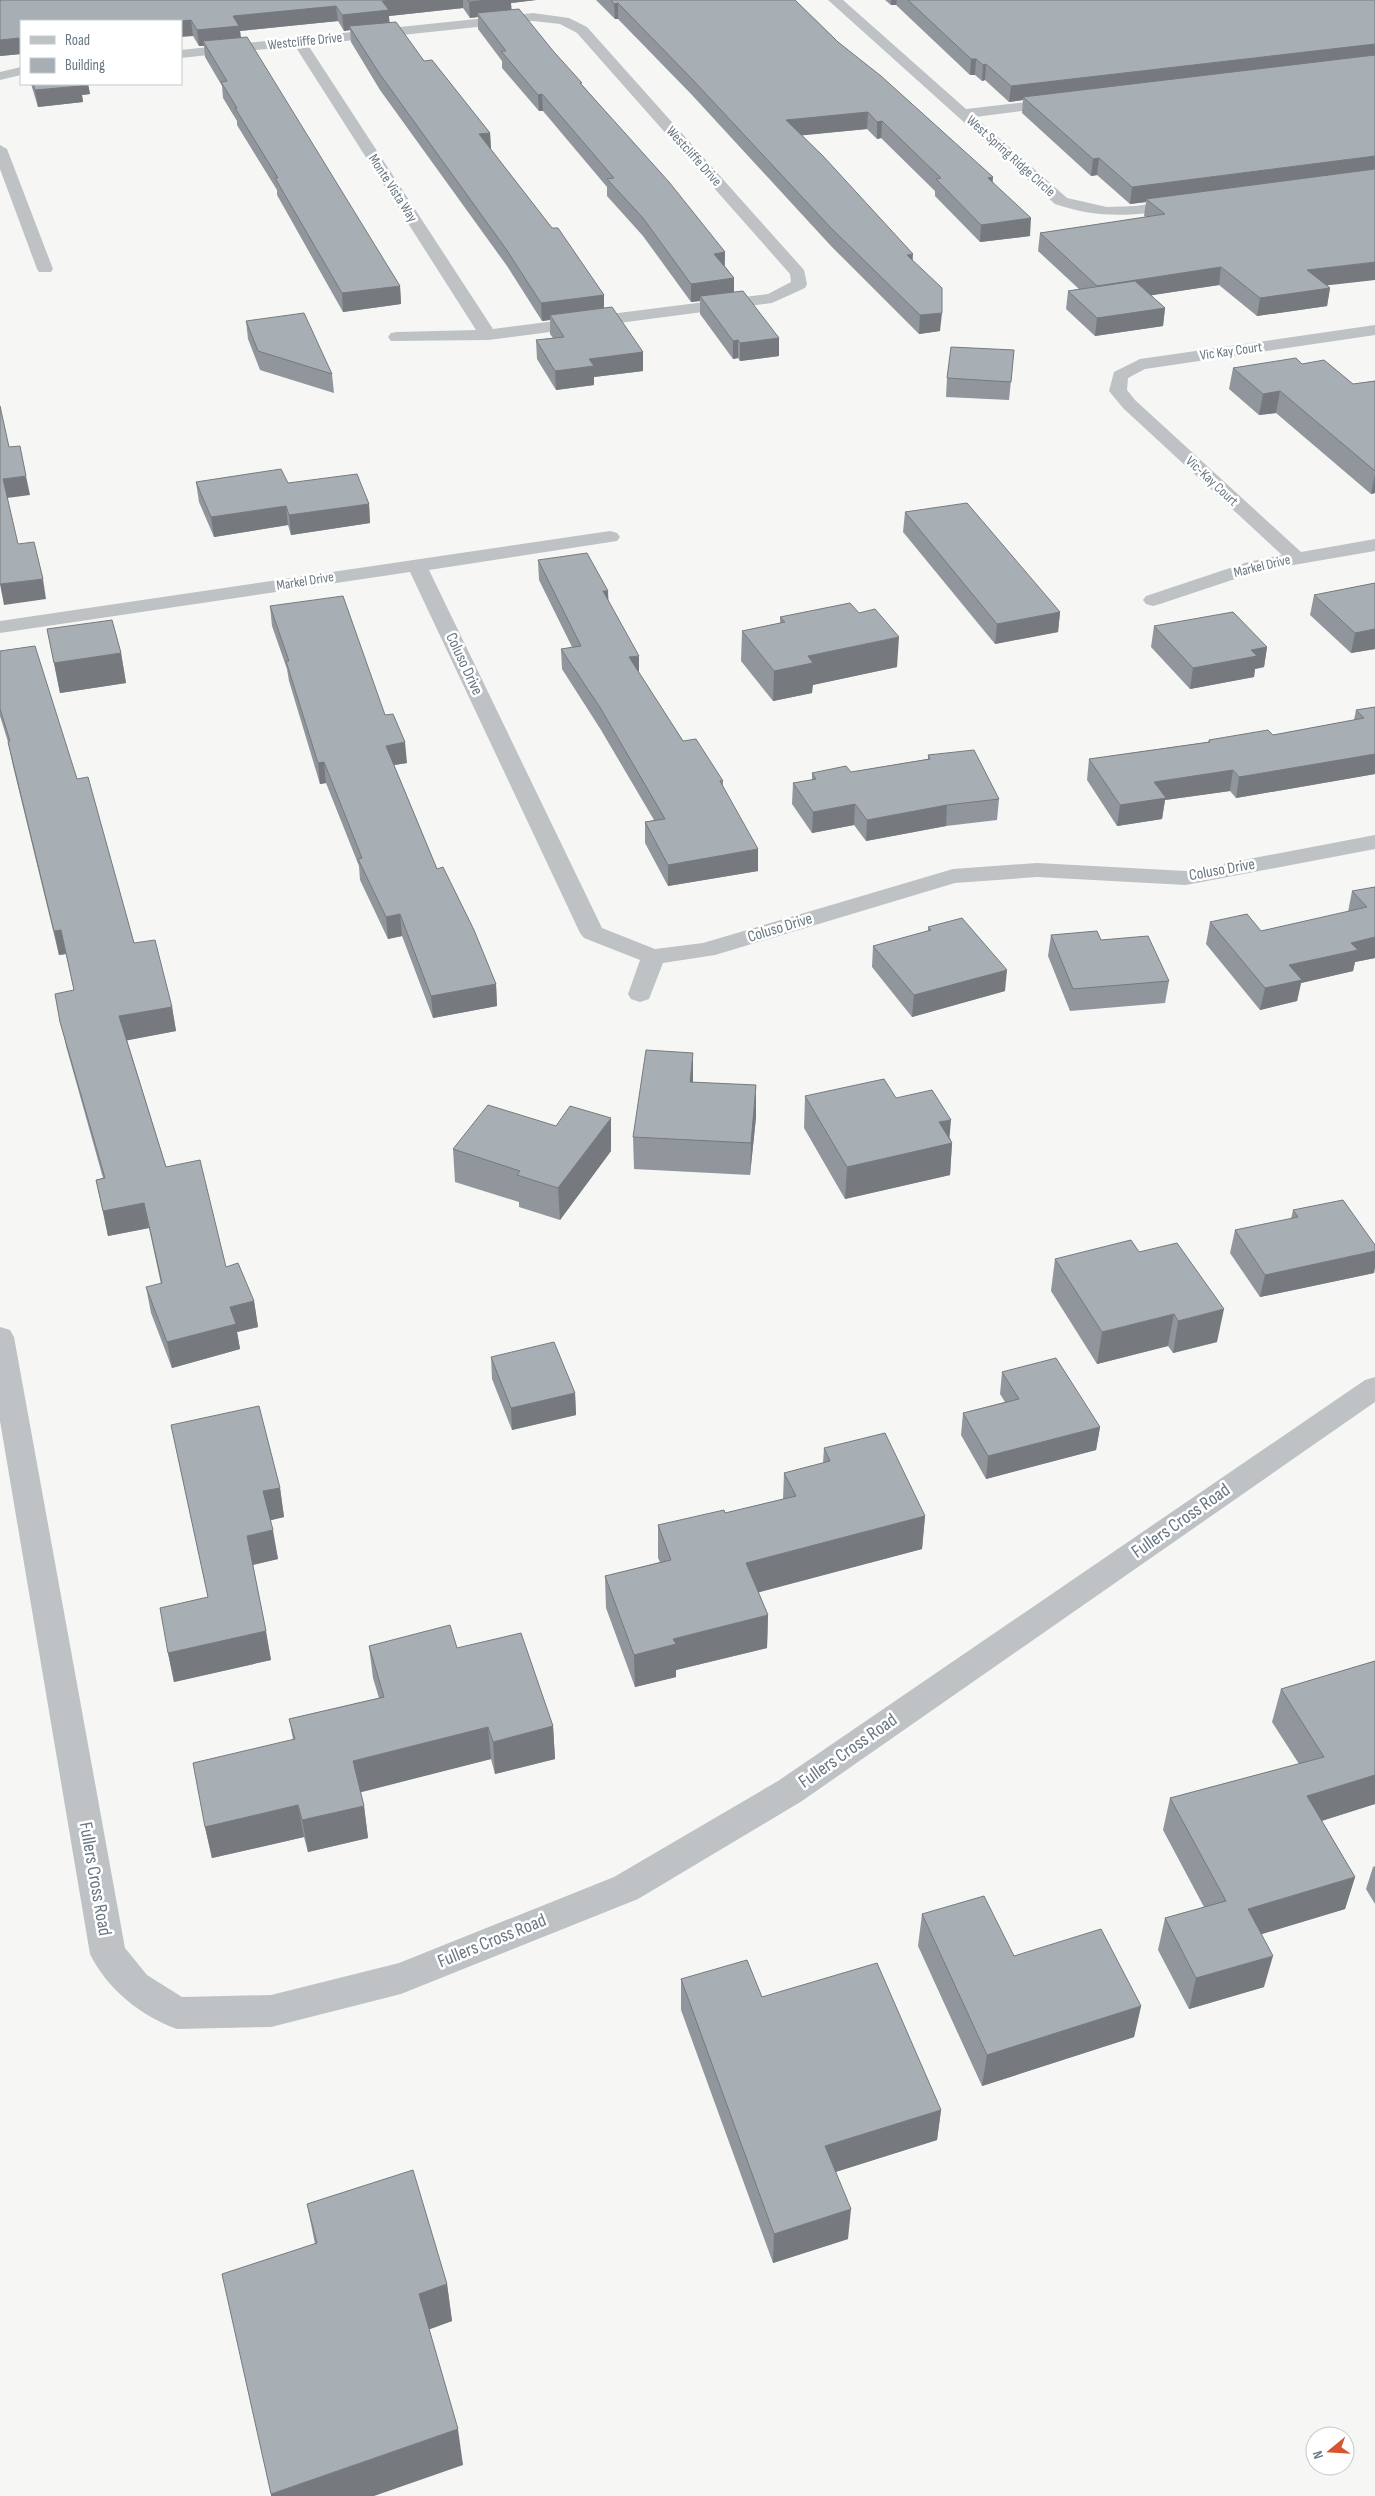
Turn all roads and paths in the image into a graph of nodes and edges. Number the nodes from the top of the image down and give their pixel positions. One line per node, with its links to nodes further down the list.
1 (835, 0): 7 (street, West Spring Ridge Circle)
2 (299, 42): 3 (street, Westcliffe Drive); 13 (street, Monte Vista Way); 13 (street, Westcliffe Drive)
3 (182, 54)
4 (20, 72): 5 (street)
5 (0, 76)
6 (1077, 100): 7 (street)
7 (963, 114): 10 (street, West Spring Ridge Circle)
8 (0, 149): 9 (street)
9 (4, 172): 11 (street)
10 (1194, 202)
11 (45, 269)
12 (1375, 330): 15 (street, Vic Kay Court)
13 (488, 334): 14 (street, Westcliffe Drive)
14 (397, 337)
15 (1129, 404): 18 (street, Vic-Kay Court)
16 (610, 536): 19 (street, Markel Drive)
17 (1375, 545): 18 (street, Markel Drive)
18 (1296, 558): 20 (street, Markel Drive)
19 (416, 564): 21 (street, Markel Drive); 23 (street, Coluso Drive)
20 (1153, 600)
21 (0, 628)
22 (1375, 842): 23 (street, Coluso Drive)
23 (653, 957): 24 (street)
24 (640, 994)
25 (0, 1337): 26 (street, Fullers Cross Road)
26 (1375, 1387)

